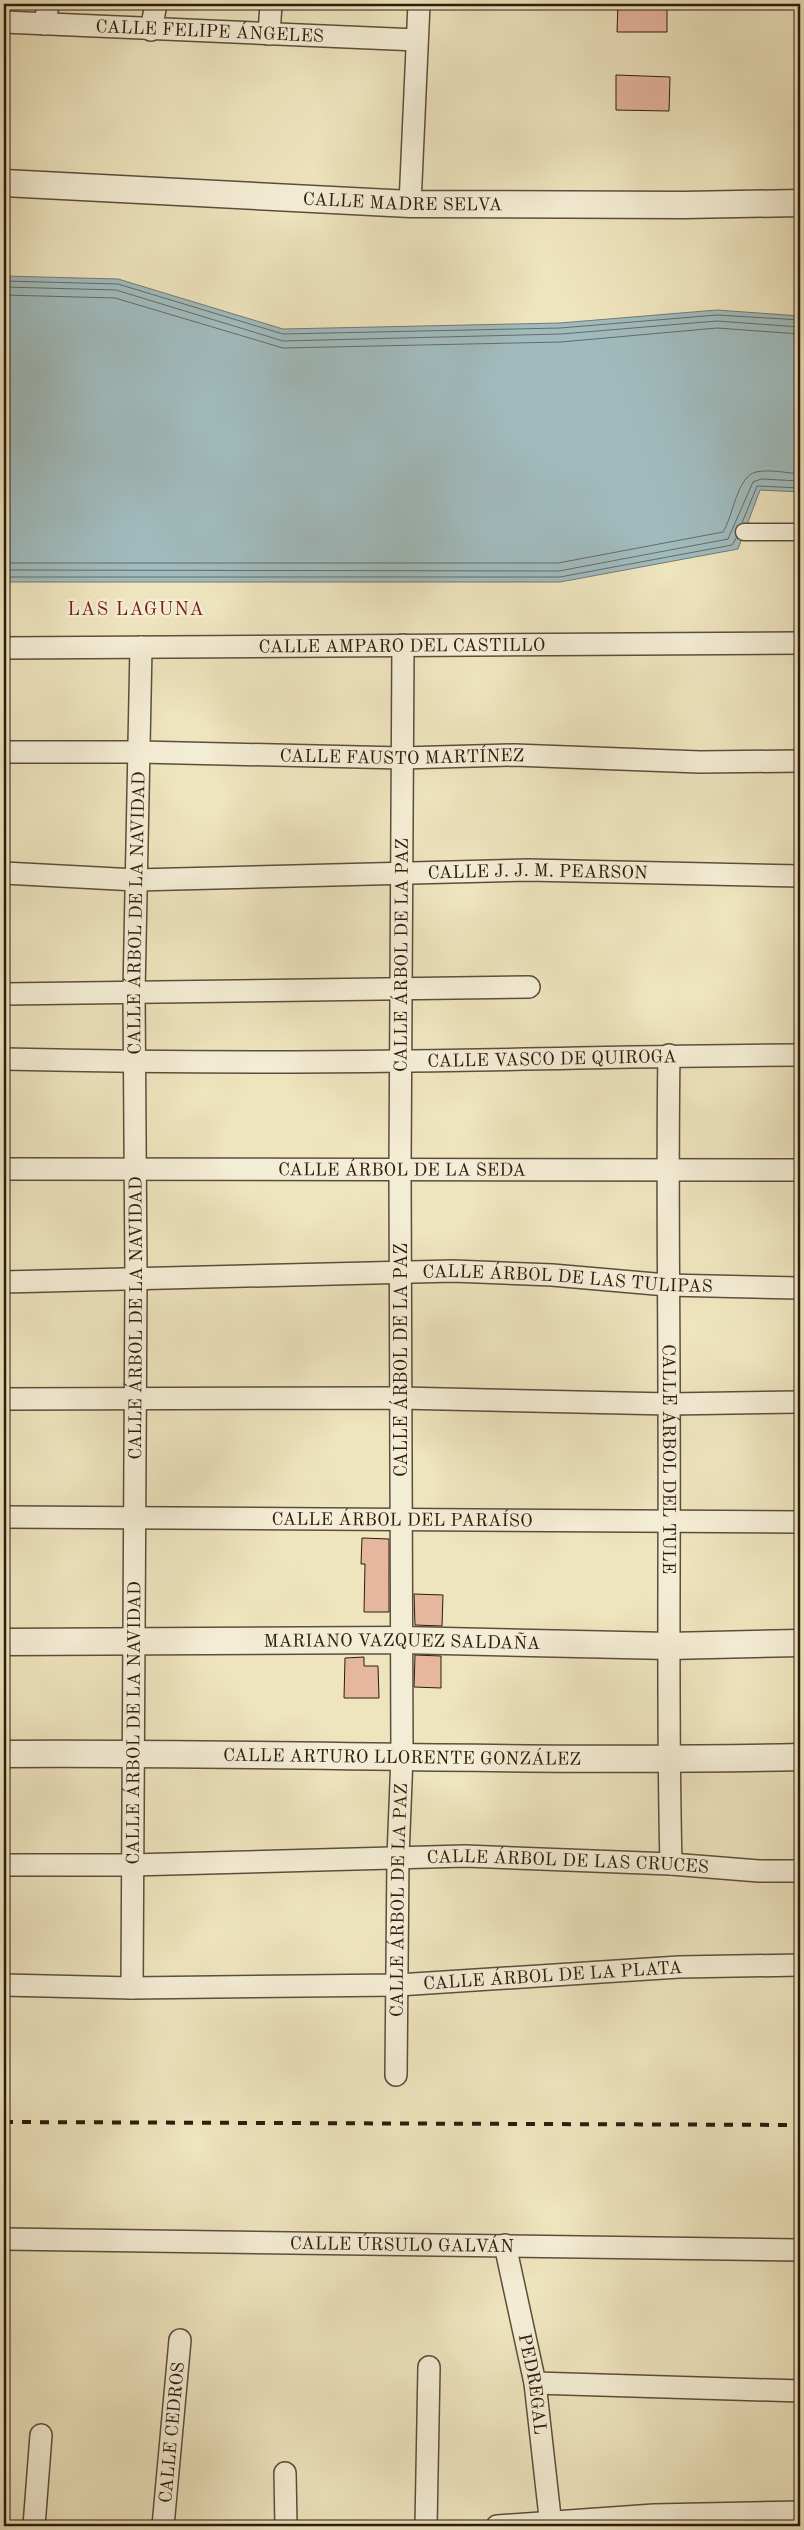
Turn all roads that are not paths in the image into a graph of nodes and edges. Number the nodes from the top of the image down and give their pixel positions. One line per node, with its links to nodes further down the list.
1 (156, 4): 6 (street)
2 (271, 4): 7 (street)
3 (419, 4): 8 (street)
4 (46, 14): 5 (street, CALLE FELIPE ÁNGELES); 6 (street, CALLE FELIPE ÁNGELES)
5 (4, 22)
6 (151, 30): 7 (street, CALLE FELIPE ÁNGELES)
7 (269, 34): 8 (street, CALLE FELIPE ÁNGELES)
8 (417, 40): 11 (street)
9 (4, 183): 11 (street, CALLE MADRE SELVA)
10 (800, 203): 11 (street, CALLE MADRE SELVA)
11 (410, 204)
12 (744, 532): 13 (street)
13 (800, 532)
14 (800, 643): 15 (street, CALLE AMPARO DEL CASTILLO)
15 (403, 646): 16 (street, CALLE AMPARO DEL CASTILLO); 20 (street, CALLE ÁRBOL DE LA PAZ)
16 (141, 647): 17 (street, CALLE AMPARO DEL CASTILLO); 19 (street, CALLE ÁRBOL DE LA NAVIDAD)
17 (4, 648)
18 (4, 752): 19 (street, CALLE FAUSTO MARTÍNEZ)
19 (140, 752): 20 (street, CALLE FAUSTO MARTÍNEZ); 25 (street, CALLE ÁRBOL DE LA NAVIDAD)
20 (402, 758): 21 (street, CALLE FAUSTO MARTÍNEZ); 23 (street, CALLE ÁRBOL DE LA PAZ)
21 (800, 762)
22 (4, 873): 25 (street, CALLE J. J. M. PEARSON)
23 (402, 873): 24 (street, CALLE J. J. M. PEARSON); 25 (street, CALLE J. J. M. PEARSON); 27 (street, CALLE ÁRBOL DE LA PAZ)
24 (800, 876)
25 (136, 880): 28 (street, CALLE ÁRBOL DE LA NAVIDAD)
26 (529, 987): 27 (street)
27 (402, 989): 28 (street); 33 (street, CALLE ÁRBOL DE LA PAZ)
28 (134, 992): 29 (street); 34 (street, CALLE ÁRBOL DE LA NAVIDAD)
29 (4, 994)
30 (669, 1055): 31 (street, CALLE VASCO DE QUIROGA); 33 (street, CALLE VASCO DE QUIROGA); 37 (street, CALLE ÁRBOL DEL TULE)
31 (800, 1055)
32 (4, 1059): 34 (street, CALLE VASCO DE QUIROGA)
33 (402, 1061): 34 (street, CALLE VASCO DE QUIROGA); 38 (street, CALLE ÁRBOL DE LA PAZ)
34 (134, 1062): 36 (street, CALLE ÁRBOL DE LA NAVIDAD)
35 (4, 1169): 36 (street, CALLE ÁRBOL DE LA SEDA)
36 (135, 1169): 38 (street, CALLE ÁRBOL DE LA SEDA); 41 (street, CALLE ÁRBOL DE LA NAVIDAD)
37 (667, 1169): 38 (street, CALLE ÁRBOL DE LA SEDA); 39 (street, CALLE ÁRBOL DE LA SEDA); 43 (street, CALLE ÁRBOL DEL TULE)
38 (400, 1170): 40 (street, CALLE ÁRBOL DE LA PAZ)
39 (800, 1170)
40 (400, 1272): 41 (street, CALLE ÁRBOL DE LAS TULIPAS); 43 (street, CALLE ÁRBOL DE LAS TULIPAS); 45 (street, CALLE ÁRBOL DE LA PAZ)
41 (136, 1277): 42 (street, CALLE ÁRBOL DE LAS TULIPAS); 47 (street, CALLE ÁRBOL DE LA NAVIDAD)
42 (4, 1282)
43 (667, 1285): 44 (street, CALLE ÁRBOL DE LAS TULIPAS); 49 (street, CALLE ÁRBOL DEL TULE)
44 (800, 1288)
45 (400, 1398): 47 (street); 49 (street); 52 (street, CALLE ÁRBOL DE LA PAZ)
46 (4, 1399): 47 (street)
47 (134, 1400): 51 (street, CALLE ÁRBOL DE LA NAVIDAD)
48 (800, 1402): 49 (street)
49 (669, 1404): 54 (street, CALLE ÁRBOL DEL TULE)
50 (4, 1517): 51 (street, CALLE ÁRBOL DEL PARAÍSO)
51 (134, 1518): 52 (street, CALLE ÁRBOL DEL PARAÍSO); 55 (street, CALLE ÁRBOL DE LA NAVIDAD)
52 (402, 1521): 54 (street, CALLE ÁRBOL DEL PARAÍSO); 56 (street, CALLE ÁRBOL DE LA PAZ)
53 (800, 1522): 54 (street, CALLE ÁRBOL DEL PARAÍSO)
54 (668, 1523): 59 (street, CALLE ÁRBOL DEL TULE)
55 (135, 1640): 56 (street, MARIANO VAZQUEZ SALDAÑA); 57 (street, MARIANO VAZQUEZ SALDAÑA); 60 (street, CALLE ÁRBOL DE LA NAVIDAD)
56 (402, 1640): 59 (street, MARIANO VAZQUEZ SALDAÑA); 62 (street, CALLE ÁRBOL DE LA PAZ)
57 (4, 1642)
58 (800, 1643): 59 (street, MARIANO VAZQUEZ SALDAÑA)
59 (669, 1646): 64 (street, CALLE ÁRBOL DEL TULE)
60 (133, 1753): 61 (street, CALLE ARTURO LLORENTE GONZÁLEZ); 62 (street, CALLE ARTURO LLORENTE GONZÁLEZ); 68 (street, CALLE ÁRBOL DE LA NAVIDAD)
61 (4, 1754)
62 (402, 1756): 64 (street, CALLE ARTURO LLORENTE GONZÁLEZ); 65 (street, CALLE ÁRBOL DE LA PAZ)
63 (800, 1757): 64 (street, CALLE ARTURO LLORENTE GONZÁLEZ)
64 (668, 1760): 66 (street, CALLE ÁRBOL DEL TULE)
65 (398, 1857): 66 (street, CALLE ÁRBOL DE LAS CRUCES); 68 (street, CALLE ÁRBOL DE LAS CRUCES); 72 (street, CALLE ÁRBOL DE LA PAZ)
66 (671, 1864): 69 (street, CALLE ÁRBOL DE LAS CRUCES)
67 (4, 1865): 68 (street, CALLE ÁRBOL DE LAS CRUCES)
68 (131, 1865): 73 (street, CALLE ÁRBOL DE LA NAVIDAD)
69 (800, 1871)
70 (800, 1965): 72 (street, CALLE ÁRBOL DE LA PLATA)
71 (4, 1985): 73 (street, CALLE ÁRBOL DE LA PLATA)
72 (398, 1985): 73 (street, CALLE ÁRBOL DE LA PLATA); 74 (street, CALLE ÁRBOL DE LA PAZ)
73 (132, 1988)
74 (396, 2075)
75 (4, 2238): 76 (street, CALLE ÚRSULO GALVÁN)
76 (505, 2245): 77 (street, CALLE ÚRSULO GALVÁN); 80 (street, PEDREGAL)
77 (800, 2250)
78 (180, 2340): 87 (street, CALLE CEDROS)
79 (429, 2368): 89 (street)
80 (535, 2383): 81 (street); 85 (street, PEDREGAL)
81 (800, 2391)
82 (41, 2435): 86 (street)
83 (285, 2472): 88 (street)
84 (800, 2512): 85 (street)
85 (551, 2524): 90 (street)
86 (34, 2526)
87 (163, 2526)
88 (286, 2526)
89 (426, 2526)
90 (496, 2526)

